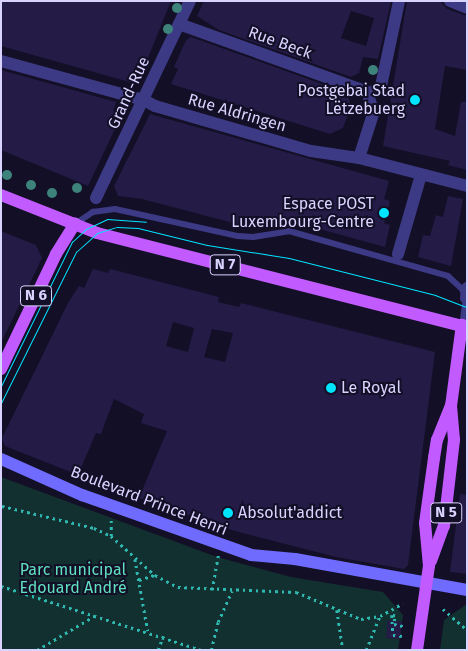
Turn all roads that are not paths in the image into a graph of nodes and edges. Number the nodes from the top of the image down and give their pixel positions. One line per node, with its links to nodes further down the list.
1 (190, 1): 5 (street, Grand-Rue)
2 (399, 1): 7 (street)
3 (450, 1): 4 (street)
4 (467, 8)
5 (179, 24): 7 (street, Rue Beck); 8 (street, Grand-Rue)
6 (1, 61): 8 (street, Rue Aldringen)
7 (371, 93): 9 (street)
8 (144, 100): 9 (street, Rue Aldringen); 13 (street, Grand-Rue)
9 (359, 158): 10 (street, Rue Aldringen)
10 (421, 175): 11 (street, Rue Aldringen); 15 (street)
11 (467, 186)
12 (1, 195): 14 (main road, N 7)
13 (96, 198)
14 (75, 224): 16 (lane); 17 (main road, N 7); 18 (main road, N 6)
15 (398, 254)
16 (466, 295): 17 (lane)
17 (464, 326): 19 (main road, N 5)
18 (1, 369)
19 (451, 406): 20 (main road, N 5); 21 (main road, N 5)
20 (434, 456): 21 (main road); 23 (main road, N 5)
21 (453, 458): 23 (main road, N 5)
22 (1, 459): 24 (main road, Boulevard Prince Henri)
23 (429, 566): 24 (main road, N 5)
24 (426, 586): 25 (main road, Boulevard Prince Henri); 26 (main road, N 5)
25 (467, 590)
26 (417, 650)

